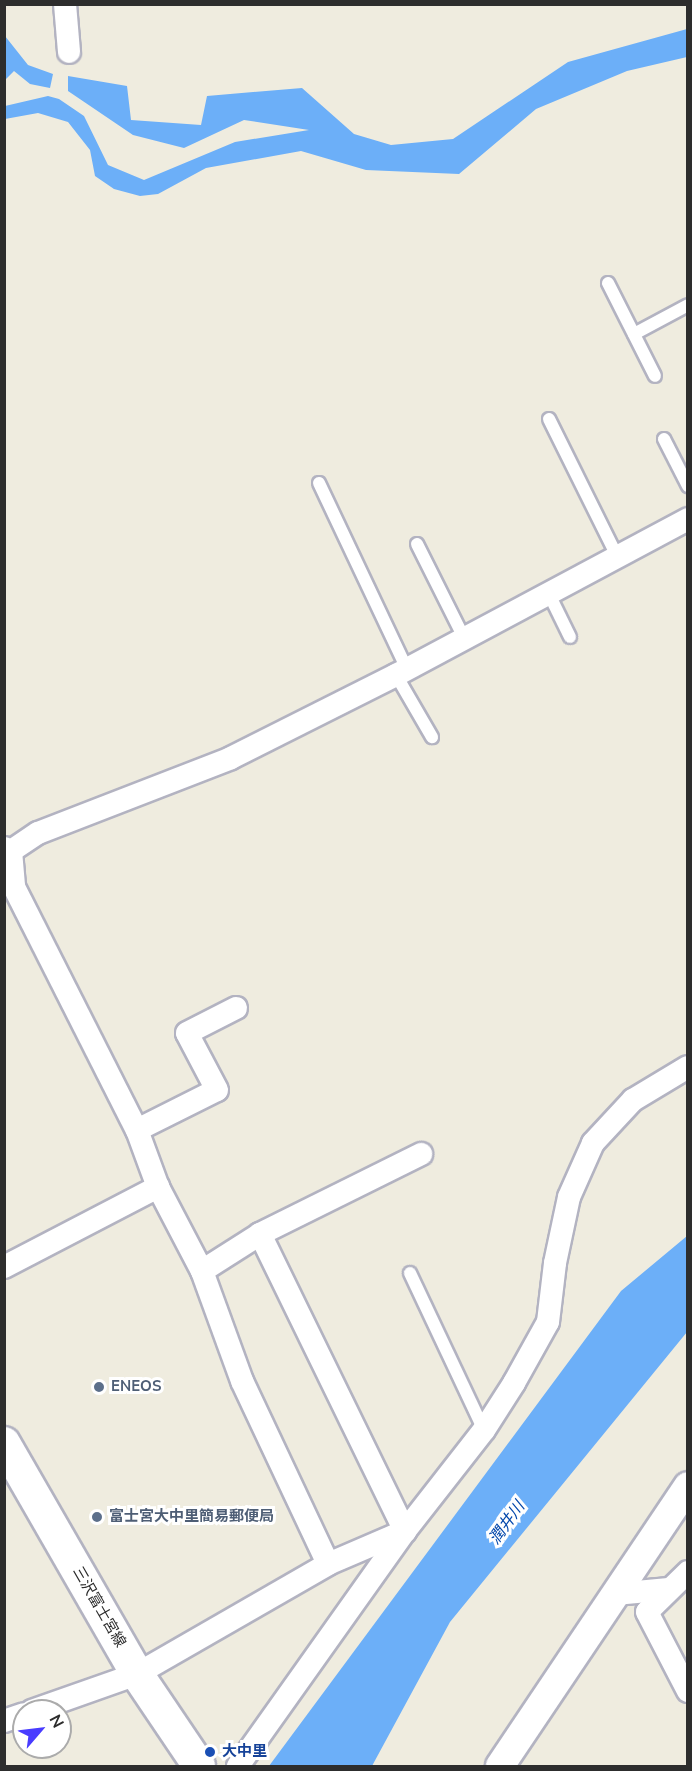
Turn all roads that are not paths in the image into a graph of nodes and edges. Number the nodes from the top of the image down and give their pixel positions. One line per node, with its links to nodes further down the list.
1 (65, 4): 2 (street)
2 (69, 52)
3 (608, 283): 5 (lane)
4 (687, 305): 5 (lane)
5 (634, 334): 6 (lane)
6 (655, 376)
7 (549, 419): 13 (lane)
8 (664, 439): 10 (lane)
9 (319, 483): 17 (lane)
10 (687, 486)
11 (687, 519): 13 (street)
12 (417, 544): 16 (lane)
13 (617, 556): 14 (street)
14 (548, 592): 15 (lane); 16 (street)
15 (570, 637)
16 (464, 638): 17 (street)
17 (402, 672): 18 (lane); 19 (street)
18 (432, 737)
19 (8, 849): 22 (street)
20 (236, 1008): 22 (street)
21 (687, 1067): 29 (street)
22 (137, 1130): 24 (street)
23 (421, 1154): 25 (street)
24 (158, 1187): 26 (street); 27 (street)
25 (260, 1234): 27 (street); 32 (street)
26 (4, 1267)
27 (202, 1271): 33 (street)
28 (410, 1273): 29 (lane)
29 (484, 1430): 32 (street)
30 (4, 1443): 37 (main road, 三沢富士宮線)
31 (687, 1486): 36 (street)
32 (405, 1531): 33 (street); 41 (street)
33 (328, 1564): 37 (street)
34 (687, 1572): 35 (street)
35 (669, 1589): 36 (street); 38 (street)
36 (615, 1594): 42 (street)
37 (137, 1674): 39 (street); 40 (main road, 三沢富士宮線)
38 (687, 1691)
39 (66, 1699)
40 (199, 1767)
41 (238, 1767)
42 (500, 1767)

